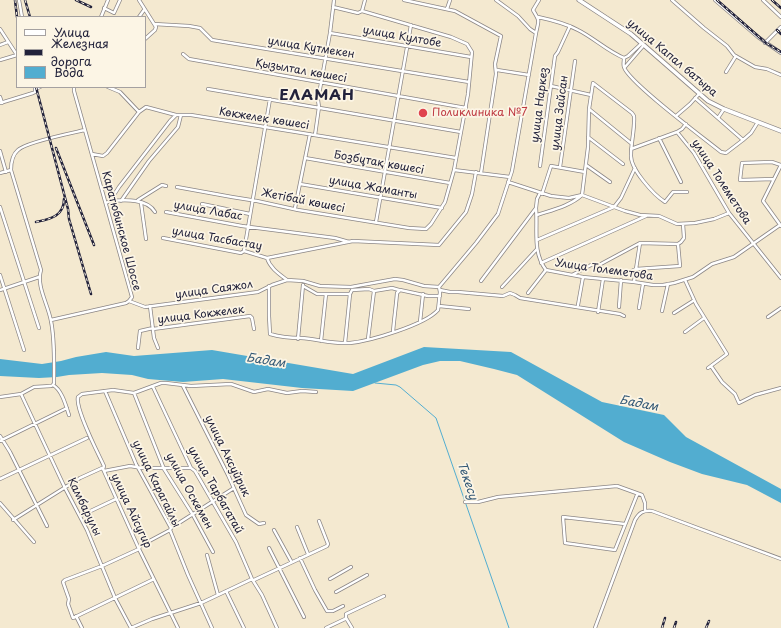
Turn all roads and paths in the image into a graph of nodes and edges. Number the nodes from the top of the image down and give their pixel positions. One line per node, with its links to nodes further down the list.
1 (19, 0): 20 (street)
2 (108, 0): 16 (street)
3 (120, 0): 16 (street)
4 (139, 0): 18 (street)
5 (334, 0): 15 (street)
6 (365, 0): 19 (street)
7 (404, 0): 17 (street)
8 (450, 0): 17 (street)
9 (496, 0): 31 (street)
10 (539, 0): 23 (street)
11 (579, 0): 35 (main road, улица Капал батыра)
12 (672, 0): 42 (street)
13 (715, 0): 34 (street)
14 (762, 0): 24 (street)
15 (334, 7): 19 (street); 30 (street)
16 (104, 8): 21 (street)
17 (447, 9): 50 (street)
18 (144, 10): 22 (street); 25 (street)
19 (362, 11): 26 (street)
20 (22, 16)
21 (101, 16)
22 (140, 16)
23 (538, 17): 27 (street); 31 (street)
24 (781, 17)
25 (154, 24): 32 (street); 44 (street, улица Кутмекен)
26 (411, 24): 37 (street); 43 (street)
27 (570, 26): 45 (street); 56 (street, улица Наркез)
28 (781, 27): 34 (street)
29 (0, 29): 33 (street)
30 (330, 33): 37 (street, улица Култобе); 44 (street)
31 (536, 33): 52 (street)
32 (146, 38)
33 (8, 42): 36 (street); 39 (street)
34 (765, 42): 38 (street)
35 (643, 44): 45 (street); 48 (street); 62 (main road, улица Капал батыра)
36 (0, 45)
37 (407, 46): 43 (street, улица Култобе); 49 (street)
38 (781, 53)
39 (16, 54)
40 (183, 54): 55 (street, Қызылтал көшесі)
41 (16, 55): 46 (street)
42 (736, 56): 51 (street); 53 (street)
43 (471, 57): 54 (street)
44 (325, 58): 49 (street, улица Кутмекен); 55 (street)
45 (624, 58): 48 (street)
46 (0, 60)
47 (575, 61): 61 (street, улица Зайсан)
48 (624, 67): 76 (street)
49 (402, 70): 54 (street, улица Кутмекен); 63 (street)
50 (496, 70): 52 (street); 111 (street)
51 (726, 72)
52 (529, 75): 112 (street)
53 (781, 75)
54 (469, 82): 70 (street)
55 (321, 83): 63 (street, Қызылтал көшесі); 69 (street)
56 (551, 86): 61 (street); 101 (street, улица Наркез)
57 (35, 88): 68 (street)
58 (74, 88): 82 (street, Каратюбинское Шоссе)
59 (110, 88): 73 (street)
60 (208, 89): 67 (street)
61 (571, 90): 64 (street); 102 (street, улица Зайсан)
62 (699, 94): 66 (street); 72 (main road, улица Капал батыра)
63 (398, 95): 70 (street, Қызылтал көшесі); 78 (street)
64 (591, 95): 71 (street); 91 (street)
65 (0, 97): 68 (street)
66 (695, 98): 76 (street); 77 (street)
67 (270, 99): 69 (street); 81 (street)
68 (1, 103)
69 (319, 107): 78 (street); 87 (street)
70 (466, 108): 84 (street)
71 (589, 109): 88 (street); 91 (street)
72 (724, 109): 77 (street); 79 (main road, улица Капал батыра)
73 (139, 112): 74 (street, Көкжелек көшесі); 95 (street)
74 (176, 115): 75 (street, Көкжелек көшесі); 127 (street)
75 (181, 115): 81 (street, Көкжелек көшесі); 128 (street)
76 (676, 116): 80 (street)
77 (718, 118): 90 (street)
78 (394, 120): 84 (street); 92 (street)
79 (758, 122): 83 (main road, улица Капал батыра); 90 (street)
80 (686, 124): 85 (street); 90 (street)
81 (264, 127): 86 (street, Көкжелек көшесі); 126 (street)
82 (85, 130): 95 (street, Каратюбинское Шоссе); 104 (street)
83 (781, 131)
84 (461, 132): 97 (street)
85 (677, 132): 89 (street); 139 (street, улица Толеметова)
86 (310, 134): 87 (street, Көкжелек көшесі); 96 (street)
87 (315, 135): 92 (street, Көкжелек көшесі)
88 (588, 136): 98 (street); 99 (street)
89 (659, 138): 93 (street); 116 (street)
90 (743, 140)
91 (632, 144): 93 (street)
92 (389, 147): 97 (street, Көкжелек көшесі); 107 (street)
93 (631, 149): 103 (street)
94 (0, 151): 106 (street)
95 (92, 154): 129 (street, Каратюбинское Шоссе)
96 (305, 158): 107 (street, Бозбұтақ көшесі); 118 (street)
97 (456, 158): 105 (street)
98 (586, 164): 109 (street); 115 (street)
99 (623, 164)
100 (781, 165): 113 (street); 113 (street)
101 (540, 166)
102 (560, 167): 109 (street, улица Зайсан); 122 (street, улица Зайсан)
103 (635, 167): 121 (street); 133 (street)
104 (11, 170): 106 (street); 163 (street)
105 (454, 170): 108 (street); 117 (street)
106 (6, 172): 110 (street)
107 (385, 172): 117 (street, Бозбұтақ көшесі); 124 (street)
108 (476, 172): 111 (street); 150 (street, улица Тасбастау)
109 (585, 172): 123 (street)
110 (0, 173)
111 (481, 173): 112 (street)
112 (510, 177): 114 (street)
113 (774, 179): 145 (street)
114 (508, 182): 122 (street); 180 (street)
115 (610, 182)
116 (681, 182)
117 (450, 183): 135 (street)
118 (300, 184): 124 (street, улица Жаманты); 134 (street)
119 (166, 186): 125 (street)
120 (177, 187): 126 (street, Жетібай көшесі)
121 (687, 192)
122 (541, 194): 123 (street); 136 (street)
123 (582, 195): 133 (street); 141 (street)
124 (380, 197): 135 (street, улица Жаманты); 143 (street)
125 (138, 200): 128 (street); 130 (street)
126 (252, 200): 134 (street, Жетібай көшесі); 140 (street)
127 (110, 201): 128 (street); 129 (street)
128 (121, 201)
129 (106, 202): 189 (street, Каратюбинское Шоссе)
130 (141, 202): 137 (street); 148 (street)
131 (202, 204): 140 (street)
132 (0, 207): 172 (street)
133 (614, 207): 142 (street); 149 (street)
134 (295, 208): 143 (street, Жетібай көшесі)
135 (442, 208): 143 (street, Жетібай көшесі)
136 (536, 208): 141 (street, Улица Толеметова); 171 (street)
137 (155, 212)
138 (166, 212): 146 (street, улица Лабас)
139 (729, 213): 144 (street); 153 (street, улица Толеметова)
140 (250, 214): 146 (street)
141 (537, 215): 149 (street, Улица Толеметова)
142 (648, 215): 144 (street); 157 (street)
143 (376, 222)
144 (683, 224): 152 (street)
145 (780, 225): 153 (street, Улица Толеметова)
146 (248, 226): 150 (street, улица Лабас); 155 (street)
147 (163, 238): 155 (street, улица Тасбастау)
148 (146, 239)
149 (537, 240): 154 (street, Улица Толеметова)
150 (350, 242): 156 (street, улица Тасбастау)
151 (640, 243): 152 (street); 158 (street); 161 (street)
152 (678, 244): 158 (street)
153 (754, 244): 165 (street, улица Толеметова); 169 (street, Улица Толеметова)
154 (537, 248): 157 (street, Улица Толеметова); 178 (street)
155 (244, 251): 156 (street, улица Тасбастау)
156 (267, 258): 167 (street, улица Тасбастау)
157 (542, 263): 159 (street, Улица Толеметова)
158 (636, 269): 162 (street); 173 (street)
159 (546, 270): 161 (street, Улица Толеметова); 184 (street)
160 (0, 275): 179 (street)
161 (572, 275): 164 (street, Улица Толеметова)
162 (623, 276)
163 (39, 277): 172 (street); 206 (street)
164 (583, 277): 166 (street, Улица Толеметова); 193 (street)
165 (781, 278)
166 (603, 279): 168 (street, Улица Толеметова); 201 (street)
167 (287, 280): 170 (street, улица Саяжол); 176 (street, улица Саяжол)
168 (621, 280): 173 (street, Улица Толеметова); 196 (street)
169 (685, 280): 175 (street, Улица Толеметова); 191 (street)
170 (303, 281): 177 (street); 180 (street, улица Саяжол)
171 (481, 281)
172 (24, 282): 179 (street); 208 (street)
173 (634, 282): 174 (street, Улица Толеметова)
174 (643, 284): 175 (street, Улица Толеметова); 197 (street)
175 (668, 284): 200 (street)
176 (269, 286): 194 (street, улица Саяжол); 213 (street)
177 (303, 286): 185 (street); 213 (street)
178 (502, 287)
179 (4, 288): 181 (street); 219 (street)
180 (440, 288): 188 (street); 201 (street, улица Саяжол)
181 (0, 290)
182 (400, 290): 183 (street); 186 (street); 211 (street)
183 (374, 291): 187 (street); 214 (street)
184 (528, 293)
185 (326, 294): 187 (street); 215 (street)
186 (423, 294): 188 (street); 207 (street)
187 (350, 295): 216 (street)
188 (440, 296): 195 (street)
189 (132, 297): 190 (street, Каратюбинское Шоссе); 192 (street)
190 (129, 301): 192 (street, улица Саяжол); 206 (street, Каратюбинское Шоссе)
191 (694, 301): 202 (street); 205 (street)
192 (137, 304): 194 (street, улица Саяжол)
193 (578, 305)
194 (150, 306): 209 (street)
195 (439, 306): 199 (street); 207 (street)
196 (619, 307)
197 (639, 308)
198 (781, 308): 204 (street)
199 (469, 309)
200 (662, 311)
201 (598, 312): 203 (street, улица Саяжол)
202 (674, 313)
203 (624, 316)
204 (768, 317)
205 (704, 318): 212 (street); 220 (street)
206 (51, 320): 222 (street)
207 (420, 322): 211 (street)
208 (39, 328)
209 (153, 329): 210 (street, улица Кокжелек); 217 (street); 218 (street)
210 (254, 329)
211 (393, 332): 214 (street)
212 (685, 332)
213 (298, 338): 215 (street)
214 (368, 339): 216 (street)
215 (321, 341): 216 (street)
216 (345, 343)
217 (138, 348)
218 (158, 348)
219 (24, 350)
220 (711, 366): 221 (street); 225 (street)
221 (708, 368)
222 (53, 385): 228 (street); 231 (street)
223 (183, 386): 224 (street); 227 (street); 245 (street, улица Аксуйрик)
224 (153, 387): 229 (street); 239 (street, улица Тарбагатай)
225 (781, 388)
226 (105, 391): 229 (street); 238 (street, улица Карагайлы); 242 (street, улица Айсугир)
227 (316, 392)
228 (21, 394): 230 (street); 233 (street, Камбарулы)
229 (134, 394): 240 (street, улица Оскемен)
230 (0, 397)
231 (67, 408): 232 (street); 233 (street)
232 (69, 416)
233 (35, 424): 236 (street); 237 (street, Камбарулы)
234 (0, 436): 236 (street)
235 (87, 438): 237 (street)
236 (1, 440): 241 (street)
237 (50, 456): 241 (street); 244 (street, Камбарулы)
238 (138, 467): 240 (street); 242 (street); 261 (street, улица Карагайлы)
239 (191, 468): 240 (street); 248 (street, улица Тарбагатай)
240 (164, 469): 253 (street, улица Оскемен)
241 (19, 470): 243 (street); 251 (street)
242 (104, 470): 244 (street); 247 (street, улица Айсугир)
243 (0, 479)
244 (65, 488): 251 (street); 254 (street, Камбарулы)
245 (234, 488): 248 (street); 257 (street, улица Аксуйрик)
246 (637, 495): 249 (street); 252 (street); 258 (street)
247 (116, 499): 254 (street); 265 (street, улица Айсугир)
248 (213, 502): 253 (street); 278 (street, улица Тарбагатай)
249 (465, 502)
250 (0, 503): 255 (street)
251 (36, 506): 255 (street); 259 (street)
252 (644, 511): 270 (street); 298 (street)
253 (193, 515): 261 (street); 266 (street, улица Оскемен)
254 (80, 516): 272 (street, Камбарулы)
255 (14, 520): 263 (street)
256 (319, 521): 267 (street)
257 (264, 523)
258 (625, 524): 258 (street)
259 (47, 526)
260 (297, 527): 267 (street)
261 (170, 529): 265 (street); 284 (street, улица Карагайлы)
262 (274, 530): 271 (street)
263 (34, 542)
264 (269, 548): 274 (street)
265 (139, 549): 272 (street); 276 (street, улица Айсугир)
266 (213, 552)
267 (308, 554): 269 (street)
268 (207, 555): 281 (street)
269 (300, 558): 271 (street); 285 (street)
270 (781, 560)
271 (292, 561): 274 (street)
272 (102, 566): 283 (street, Камбарулы); 287 (street)
273 (351, 567): 277 (street)
274 (279, 568): 278 (street); 288 (street)
275 (367, 575): 280 (street)
276 (154, 579): 283 (street); 286 (street, улица Айсугир)
277 (330, 579)
278 (253, 580): 279 (street); 295 (street, улица Тарбагатай)
279 (226, 592): 281 (street); 294 (street)
280 (336, 592)
281 (218, 595): 284 (street)
282 (384, 596): 289 (street)
283 (115, 598): 287 (street); 291 (street, Камбарулы)
284 (201, 603): 286 (street); 293 (street, улица Карагайлы)
285 (343, 606)
286 (170, 613): 291 (street); 292 (street, улица Айсугир)
287 (74, 617): 290 (street)
288 (304, 617)
289 (346, 618): 296 (street); 297 (street)
290 (82, 628)
291 (131, 628)
292 (178, 628)
293 (212, 628)
294 (244, 628)
295 (277, 628)
296 (326, 628)
297 (352, 628)
298 (595, 628)

